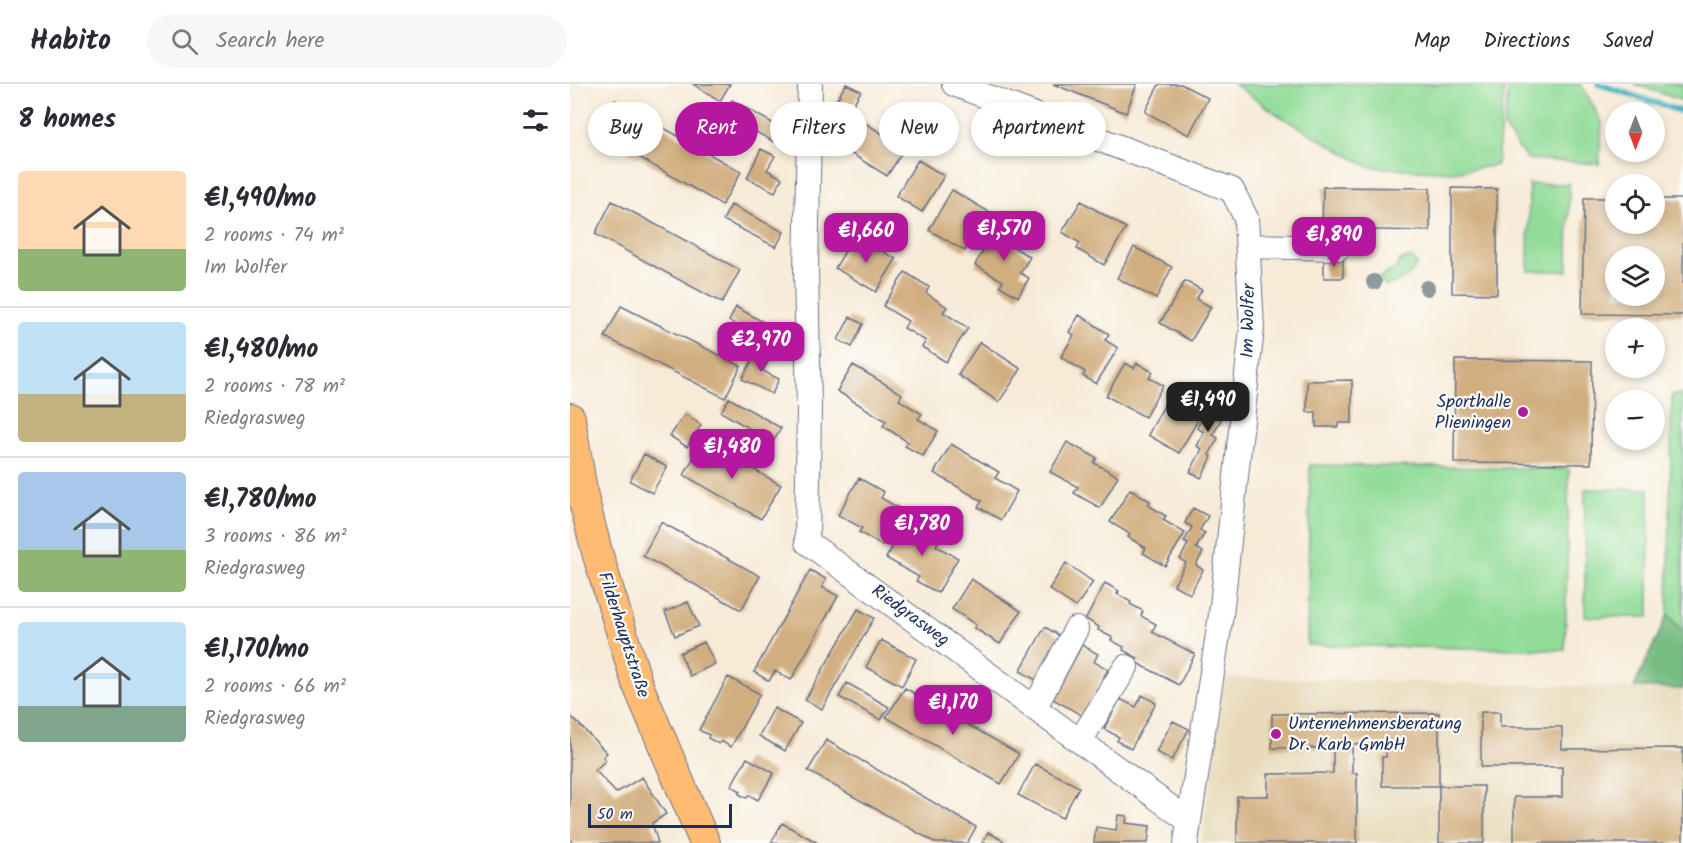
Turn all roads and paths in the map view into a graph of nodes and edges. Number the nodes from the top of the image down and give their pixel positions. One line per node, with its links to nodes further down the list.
1 (810, 84): 8 (street, Riedgrasweg)
2 (954, 84): 3 (street, Im Wolfer)
3 (1248, 246): 4 (street); 10 (street, Im Wolfer)
4 (1338, 248)
5 (570, 418): 11 (main road, Filderhauptstraße)
6 (1076, 629): 8 (street)
7 (1126, 667): 9 (street)
8 (1035, 707): 9 (street, Riedgrasweg)
9 (1080, 741): 10 (street, Riedgrasweg)
10 (1188, 832)
11 (705, 843)

